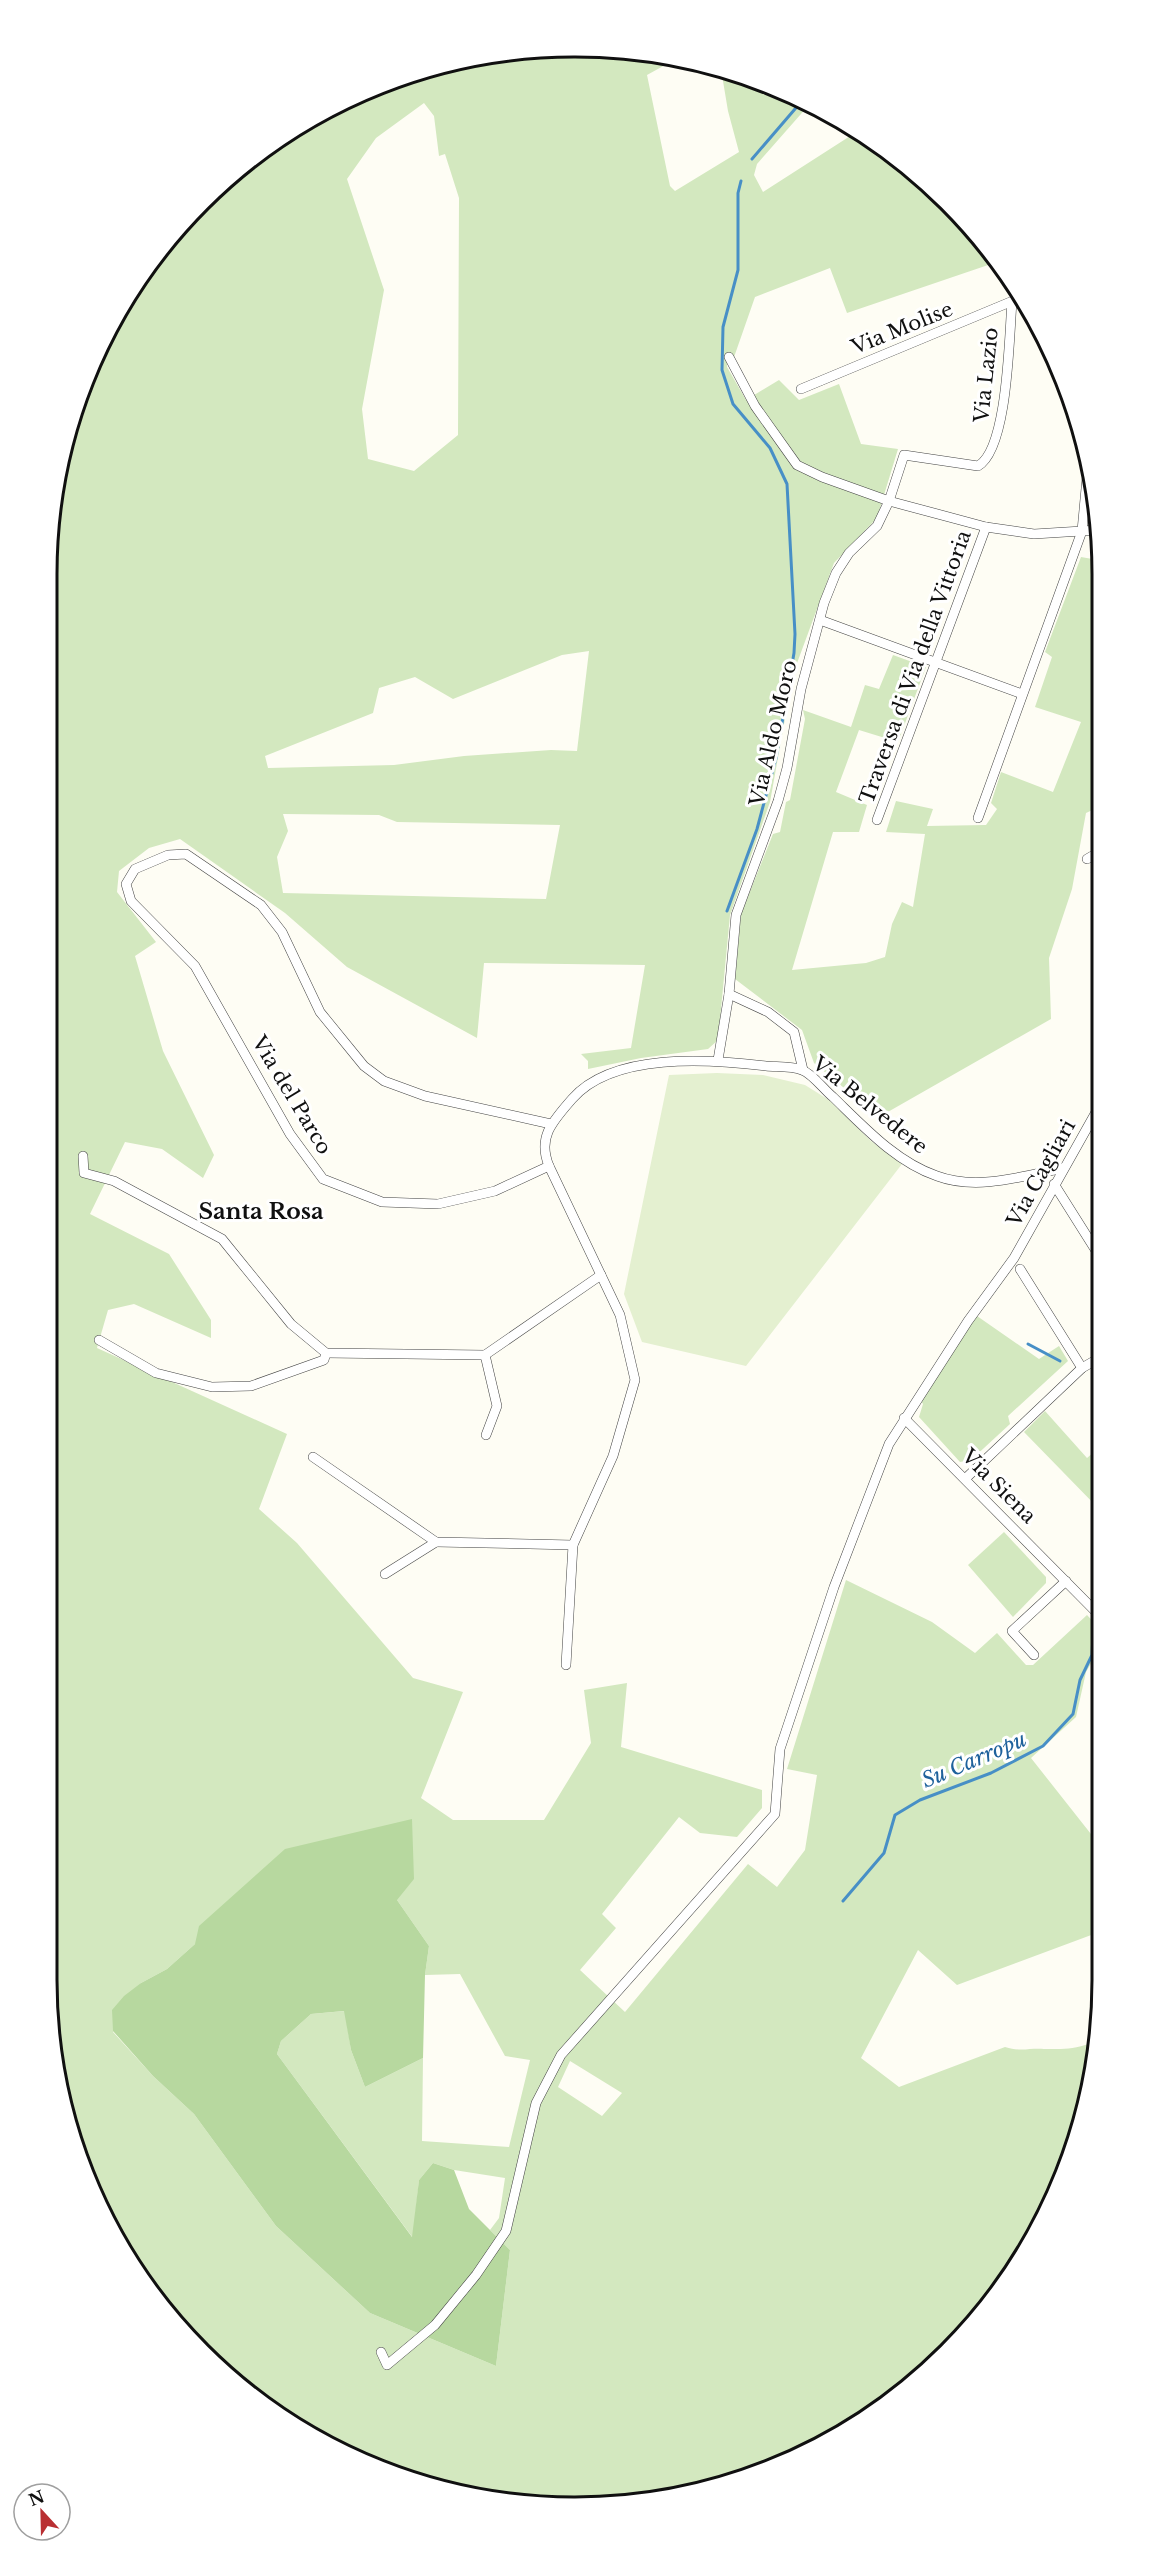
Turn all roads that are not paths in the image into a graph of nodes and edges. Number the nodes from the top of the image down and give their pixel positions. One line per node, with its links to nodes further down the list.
1 (1014, 301): 3 (street, Via Molise); 5 (street, Via Lazio)
2 (729, 357): 5 (street)
3 (801, 389)
4 (1086, 493): 8 (street)
5 (889, 501): 6 (street); 9 (street, Via Aldo Moro)
6 (986, 527): 8 (street); 10 (street, Traversa di Via della Vittoria)
7 (1090, 530): 8 (street)
8 (1082, 531): 11 (street)
9 (820, 621): 10 (street); 16 (street, Via Aldo Moro)
10 (935, 662): 11 (street); 13 (street, Traversa di Via della Vittoria)
11 (1022, 694): 12 (street)
12 (978, 818)
13 (877, 820)
14 (1092, 856): 15 (street)
15 (1087, 858)
16 (729, 994): 17 (street, Via Aldo Moro); 18 (street)
17 (718, 1060): 18 (street, Via Belvedere); 20 (street, Via Belvedere)
18 (803, 1070): 23 (street, Via Belvedere)
19 (1092, 1121): 23 (street, Via Cagliari)
20 (551, 1124): 22 (street); 22 (street, Via del Parco)
21 (83, 1156): 29 (street)
22 (549, 1166): 27 (street)
23 (1063, 1168): 24 (street, Via Cagliari)
24 (1054, 1185): 25 (street); 33 (street, Via Cagliari)
25 (1092, 1244)
26 (1020, 1269): 32 (street)
27 (601, 1275): 30 (street); 38 (street)
28 (99, 1341): 29 (street)
29 (326, 1353): 30 (street)
30 (485, 1355): 34 (street)
31 (1092, 1362): 32 (street)
32 (1082, 1368): 36 (street)
33 (904, 1418): 36 (street, Via Siena); 44 (street, Via Cagliari)
34 (486, 1435)
35 (313, 1457): 37 (street)
36 (966, 1478): 40 (street, Via Siena)
37 (436, 1542): 38 (street); 39 (street)
38 (573, 1545): 43 (street)
39 (385, 1574)
40 (1066, 1581): 41 (street, Via Siena); 42 (street)
41 (1092, 1608)
42 (1034, 1655)
43 (566, 1665)
44 (381, 2352)

